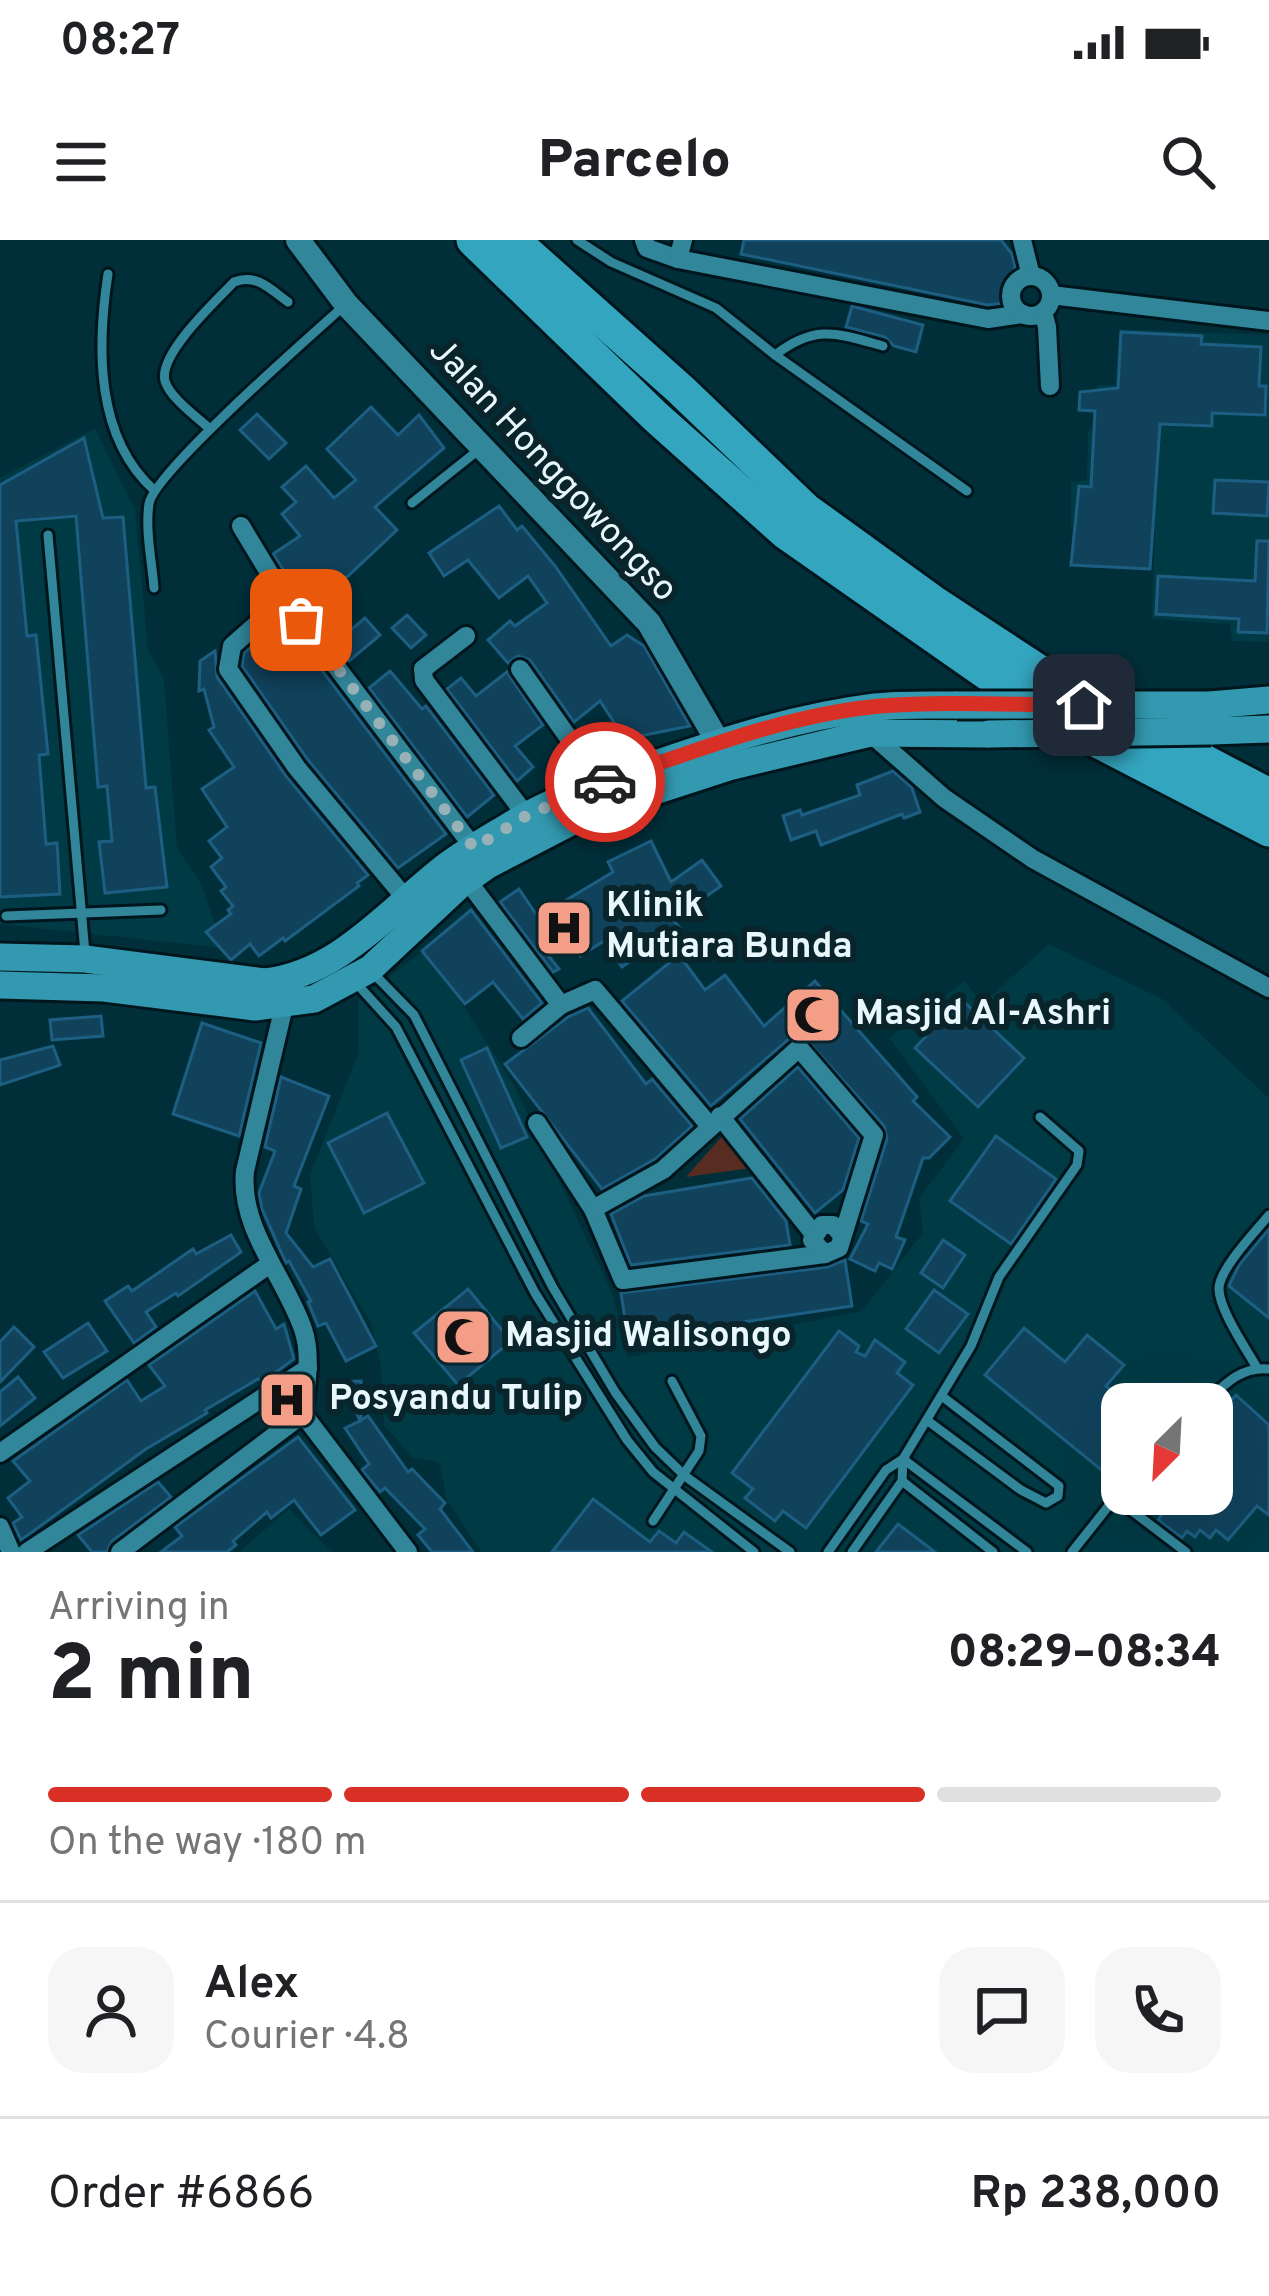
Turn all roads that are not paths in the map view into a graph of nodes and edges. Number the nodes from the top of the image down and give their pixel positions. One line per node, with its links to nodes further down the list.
1 (298, 240): 10 (street, Jalan Honggowongso)
2 (577, 240): 14 (lane)
3 (644, 240): 6 (street)
4 (1022, 240): 8 (street)
5 (490, 243): 33 (highway); 35 (highway)
6 (681, 249): 11 (street)
7 (108, 274): 18 (lane)
8 (1031, 276): 11 (street); 11 (street)
9 (288, 302): 16 (lane)
10 (346, 304): 16 (lane); 17 (street, Jalan Honggowongso)
11 (1039, 307): 12 (street); 15 (street)
12 (1269, 321)
13 (883, 346): 14 (lane)
14 (775, 356): 19 (lane)
15 (1050, 386)
16 (210, 429): 18 (lane)
17 (481, 448): 20 (lane); 31 (street, Jalan Honggowongso)
18 (154, 490): 23 (lane)
19 (967, 491)
20 (412, 503)
21 (242, 526): 24 (street)
22 (48, 535): 39 (lane)
23 (154, 588)
24 (285, 599): 36 (street); 37 (street)
25 (466, 636): 34 (street)
26 (520, 669): 32 (street)
27 (1269, 700): 28 (main road)
28 (1210, 718): 29 (main road); 30 (main road, bridge); 31 (main road, bridge)
29 (1269, 729)
30 (870, 733): 31 (main road); 44 (street)
31 (726, 754): 32 (main road); 34 (main road)
32 (581, 790): 34 (main road)
33 (1269, 796)
34 (533, 826): 36 (main road)
35 (1269, 830)
36 (476, 864): 37 (main road); 42 (main road); 45 (street)
37 (407, 900): 42 (main road)
38 (161, 910): 39 (lane)
39 (84, 911): 40 (lane); 41 (lane)
40 (6, 916)
41 (85, 959): 42 (main road); 43 (main road)
42 (351, 963): 46 (main road); 47 (lane); 48 (lane)
43 (2, 983): 46 (main road)
44 (1269, 988)
45 (561, 1005): 49 (street); 53 (street)
46 (284, 1006): 62 (street)
47 (414, 1015): 48 (lane); 50 (lane)
48 (396, 1027): 51 (lane)
49 (521, 1038)
50 (452, 1091): 51 (lane); 55 (lane)
51 (433, 1100): 56 (lane)
52 (1040, 1117): 69 (lane)
53 (714, 1120): 57 (street); 59 (street); 60 (street)
54 (537, 1123): 57 (street)
55 (477, 1144): 56 (lane); 63 (lane)
56 (459, 1154): 64 (lane)
57 (593, 1209): 61 (street)
58 (1269, 1215): 66 (lane)
59 (813, 1233): 60 (street); 61 (street)
60 (842, 1234): 61 (street)
61 (825, 1254)
62 (270, 1264): 65 (street); 73 (street)
63 (552, 1286): 64 (lane); 72 (lane)
64 (535, 1293): 75 (lane)
65 (308, 1368): 70 (street); 85 (street)
66 (1263, 1368): 68 (lane)
67 (672, 1382): 76 (lane)
68 (1227, 1383)
69 (944, 1397): 71 (lane); 71 (lane)
70 (303, 1414): 86 (street); 87 (street)
71 (928, 1421): 74 (lane)
72 (656, 1447): 75 (lane); 76 (lane)
73 (0, 1454)
74 (903, 1459): 77 (lane); 89 (lane); 92 (lane)
75 (641, 1460): 78 (lane)
76 (686, 1475): 78 (lane); 83 (lane)
77 (902, 1481): 90 (lane); 91 (lane)
78 (674, 1490): 81 (lane); 88 (lane)
79 (1101, 1515): 93 (lane)
80 (1143, 1515): 94 (lane)
81 (653, 1521)
82 (0, 1527): 84 (street)
83 (782, 1550)
84 (11, 1552)
85 (27, 1552)
86 (120, 1552)
87 (408, 1552)
88 (754, 1552)
89 (828, 1552)
90 (852, 1552)
91 (993, 1552)
92 (1027, 1552)
93 (1072, 1552)
94 (1186, 1552)

